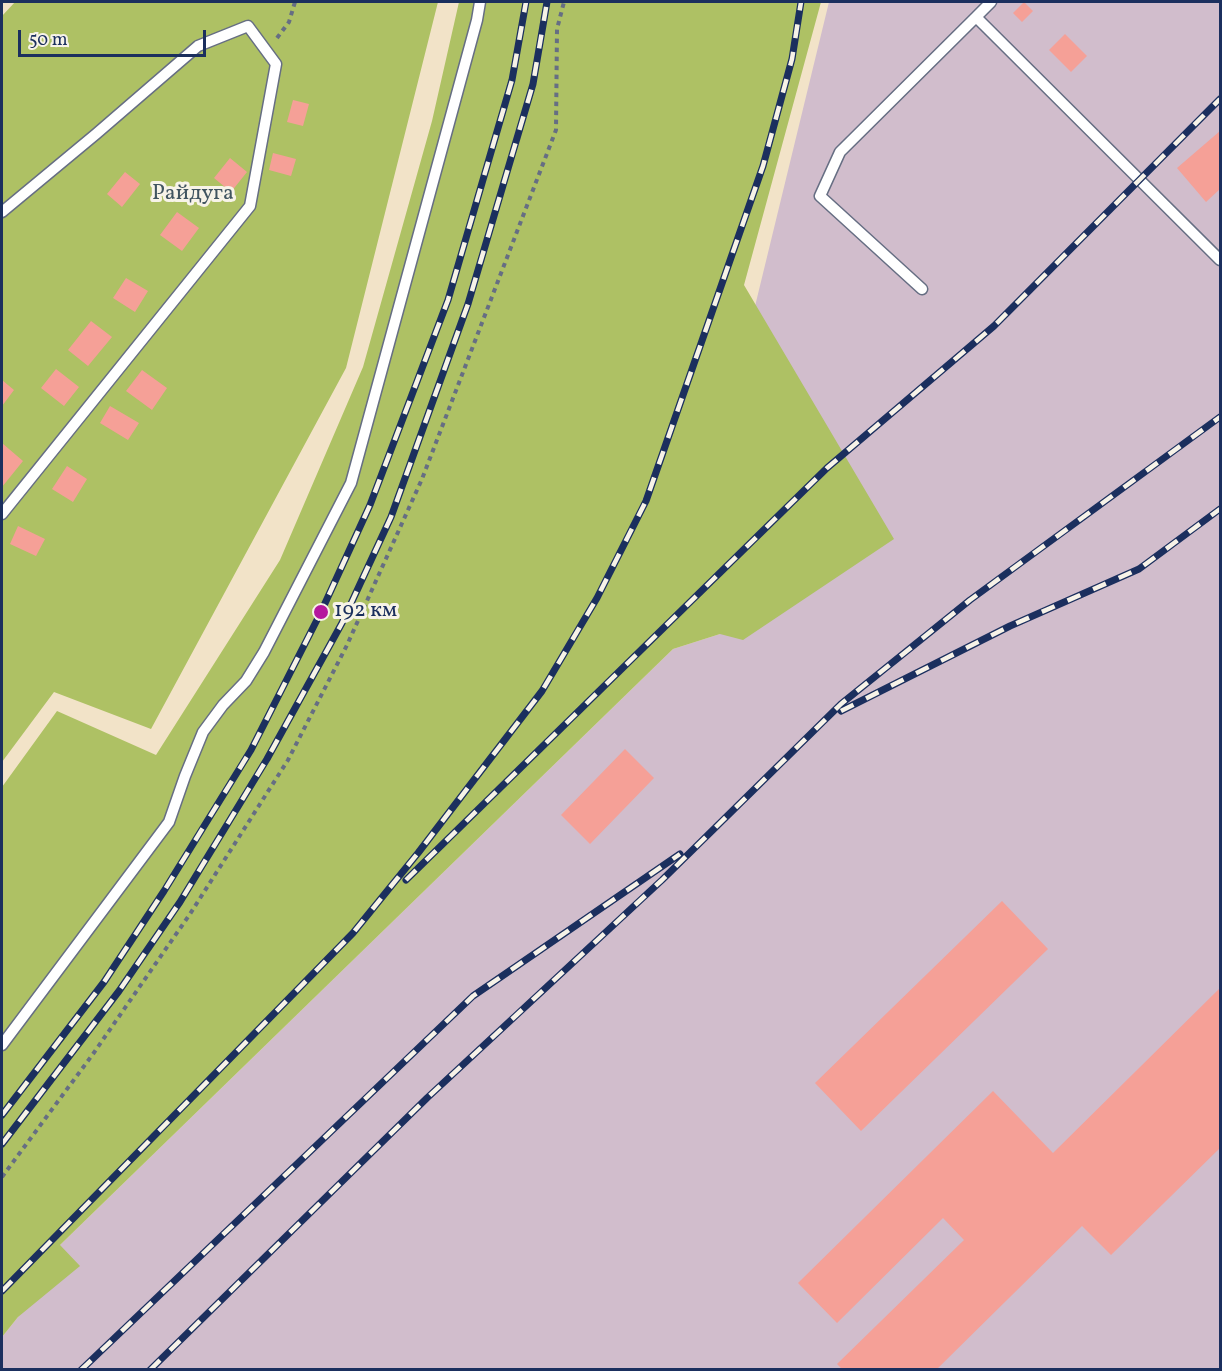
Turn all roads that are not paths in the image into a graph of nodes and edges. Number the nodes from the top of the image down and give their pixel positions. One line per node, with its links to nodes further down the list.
1 (480, 2): 8 (lane)
2 (992, 2): 3 (lane)
3 (972, 16): 5 (lane); 6 (lane)
4 (2, 212): 7 (lane)
5 (1221, 260)
6 (922, 289)
7 (2, 514)
8 (2, 1045)

